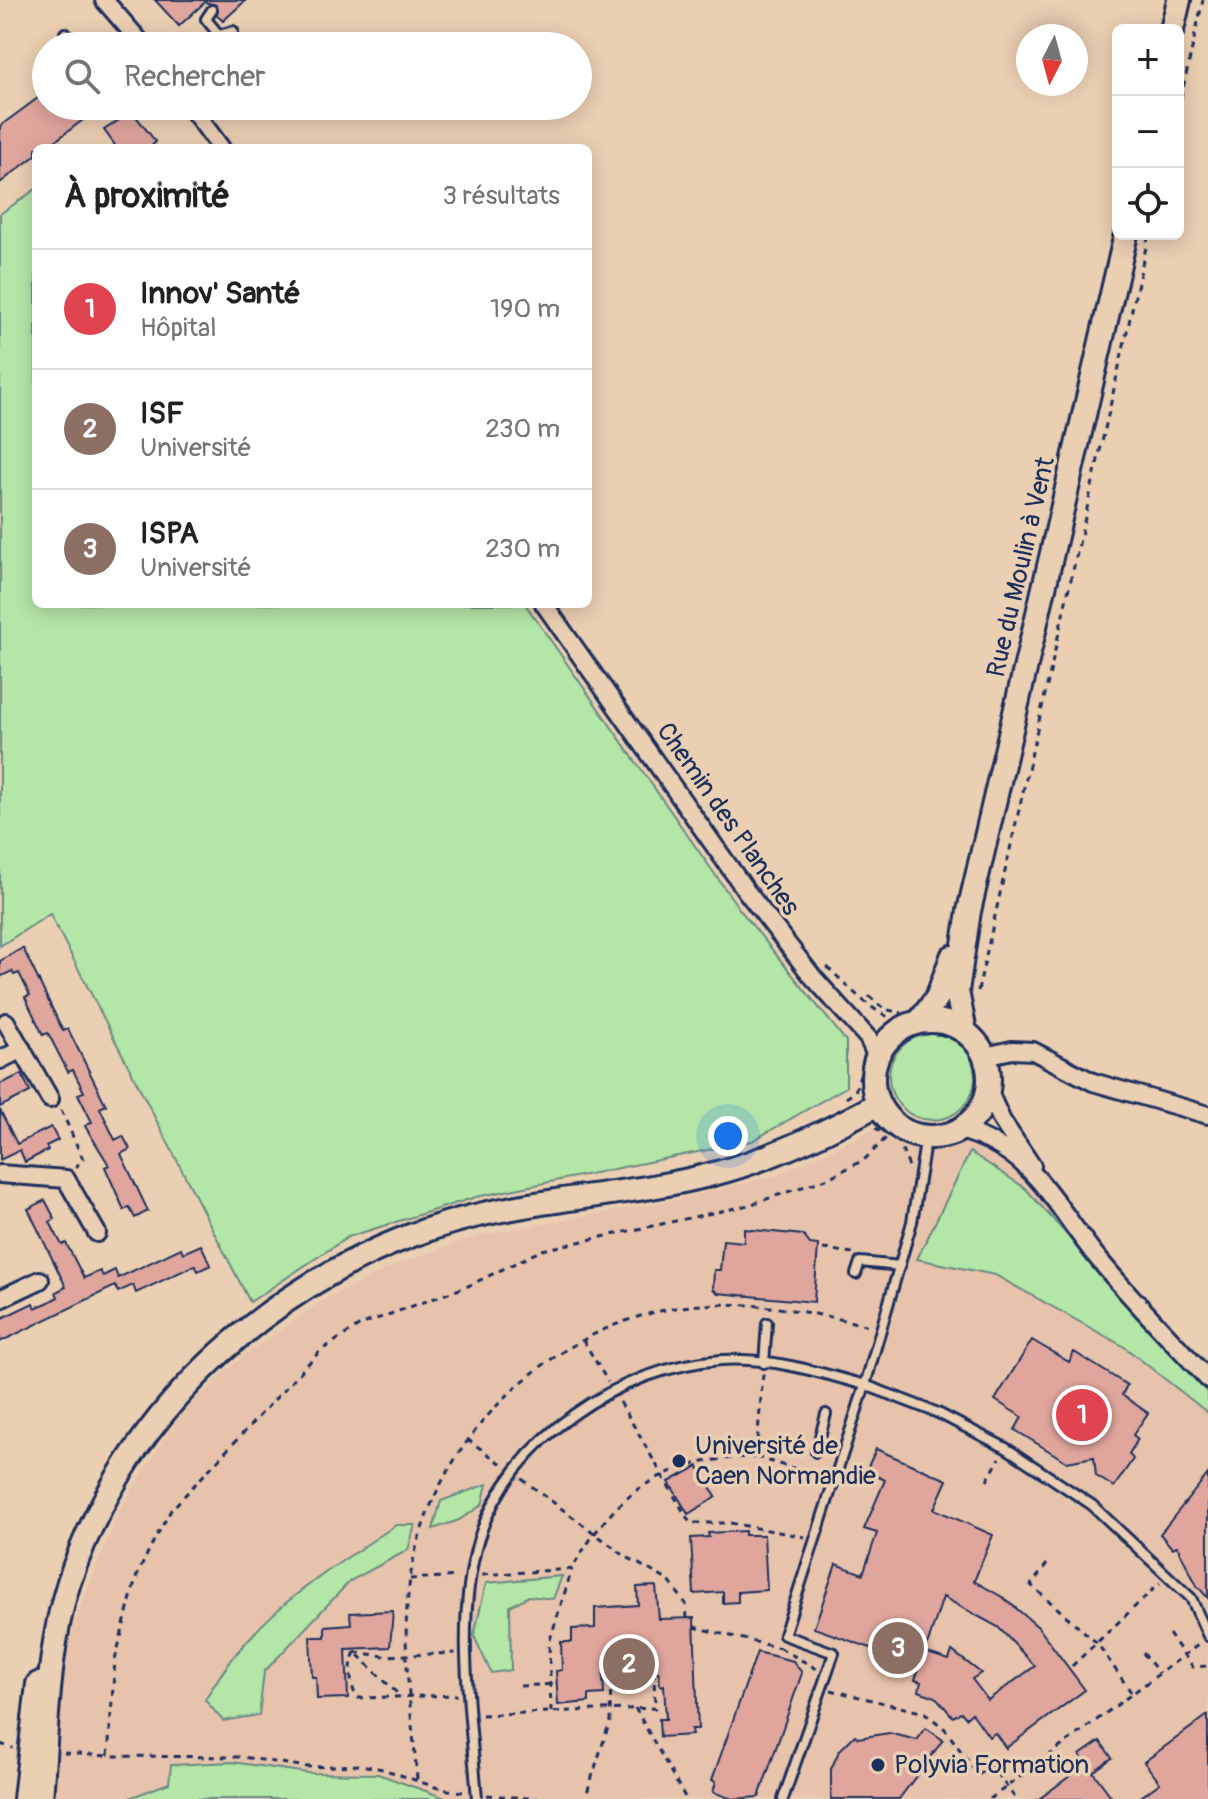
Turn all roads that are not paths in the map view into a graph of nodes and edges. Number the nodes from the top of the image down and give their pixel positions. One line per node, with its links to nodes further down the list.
1 (104, 0): 6 (street)
2 (1179, 0): 4 (main road)
3 (212, 10): 7 (lane)
4 (1173, 24)
5 (233, 31): 8 (lane)
6 (132, 32)
7 (217, 32)
8 (230, 32)
9 (200, 120): 10 (street)
10 (218, 144)
11 (1125, 240): 13 (main road, Rue du Moulin à Vent)
12 (547, 608): 19 (street, Chemin des Planches)
13 (969, 911): 14 (main road); 16 (main road)
14 (912, 1017): 16 (main road); 19 (main road)
15 (6, 1022): 17 (street)
16 (965, 1032): 18 (main road)
17 (22, 1049): 20 (street); 22 (street)
18 (985, 1056): 21 (main road); 24 (street)
19 (870, 1059): 23 (main road)
20 (0, 1060)
21 (988, 1090): 25 (main road); 28 (street)
22 (50, 1099)
23 (878, 1104): 26 (main road); 40 (main road)
24 (1208, 1115)
25 (960, 1130): 26 (main road); 28 (street)
26 (926, 1137): 30 (lane)
27 (0, 1174): 29 (street)
28 (1044, 1184): 36 (street)
29 (97, 1233)
30 (900, 1266): 31 (lane); 37 (lane)
31 (856, 1274)
32 (40, 1280): 33 (street)
33 (0, 1299)
34 (767, 1323): 35 (lane)
35 (764, 1363): 37 (lane); 42 (lane)
36 (1208, 1379)
37 (865, 1385): 41 (lane); 45 (lane)
38 (826, 1414): 39 (lane)
39 (816, 1452)
40 (59, 1622): 43 (main road); 44 (main road)
41 (1208, 1637)
42 (477, 1796)
43 (25, 1799)
44 (41, 1799)
45 (783, 1799)

